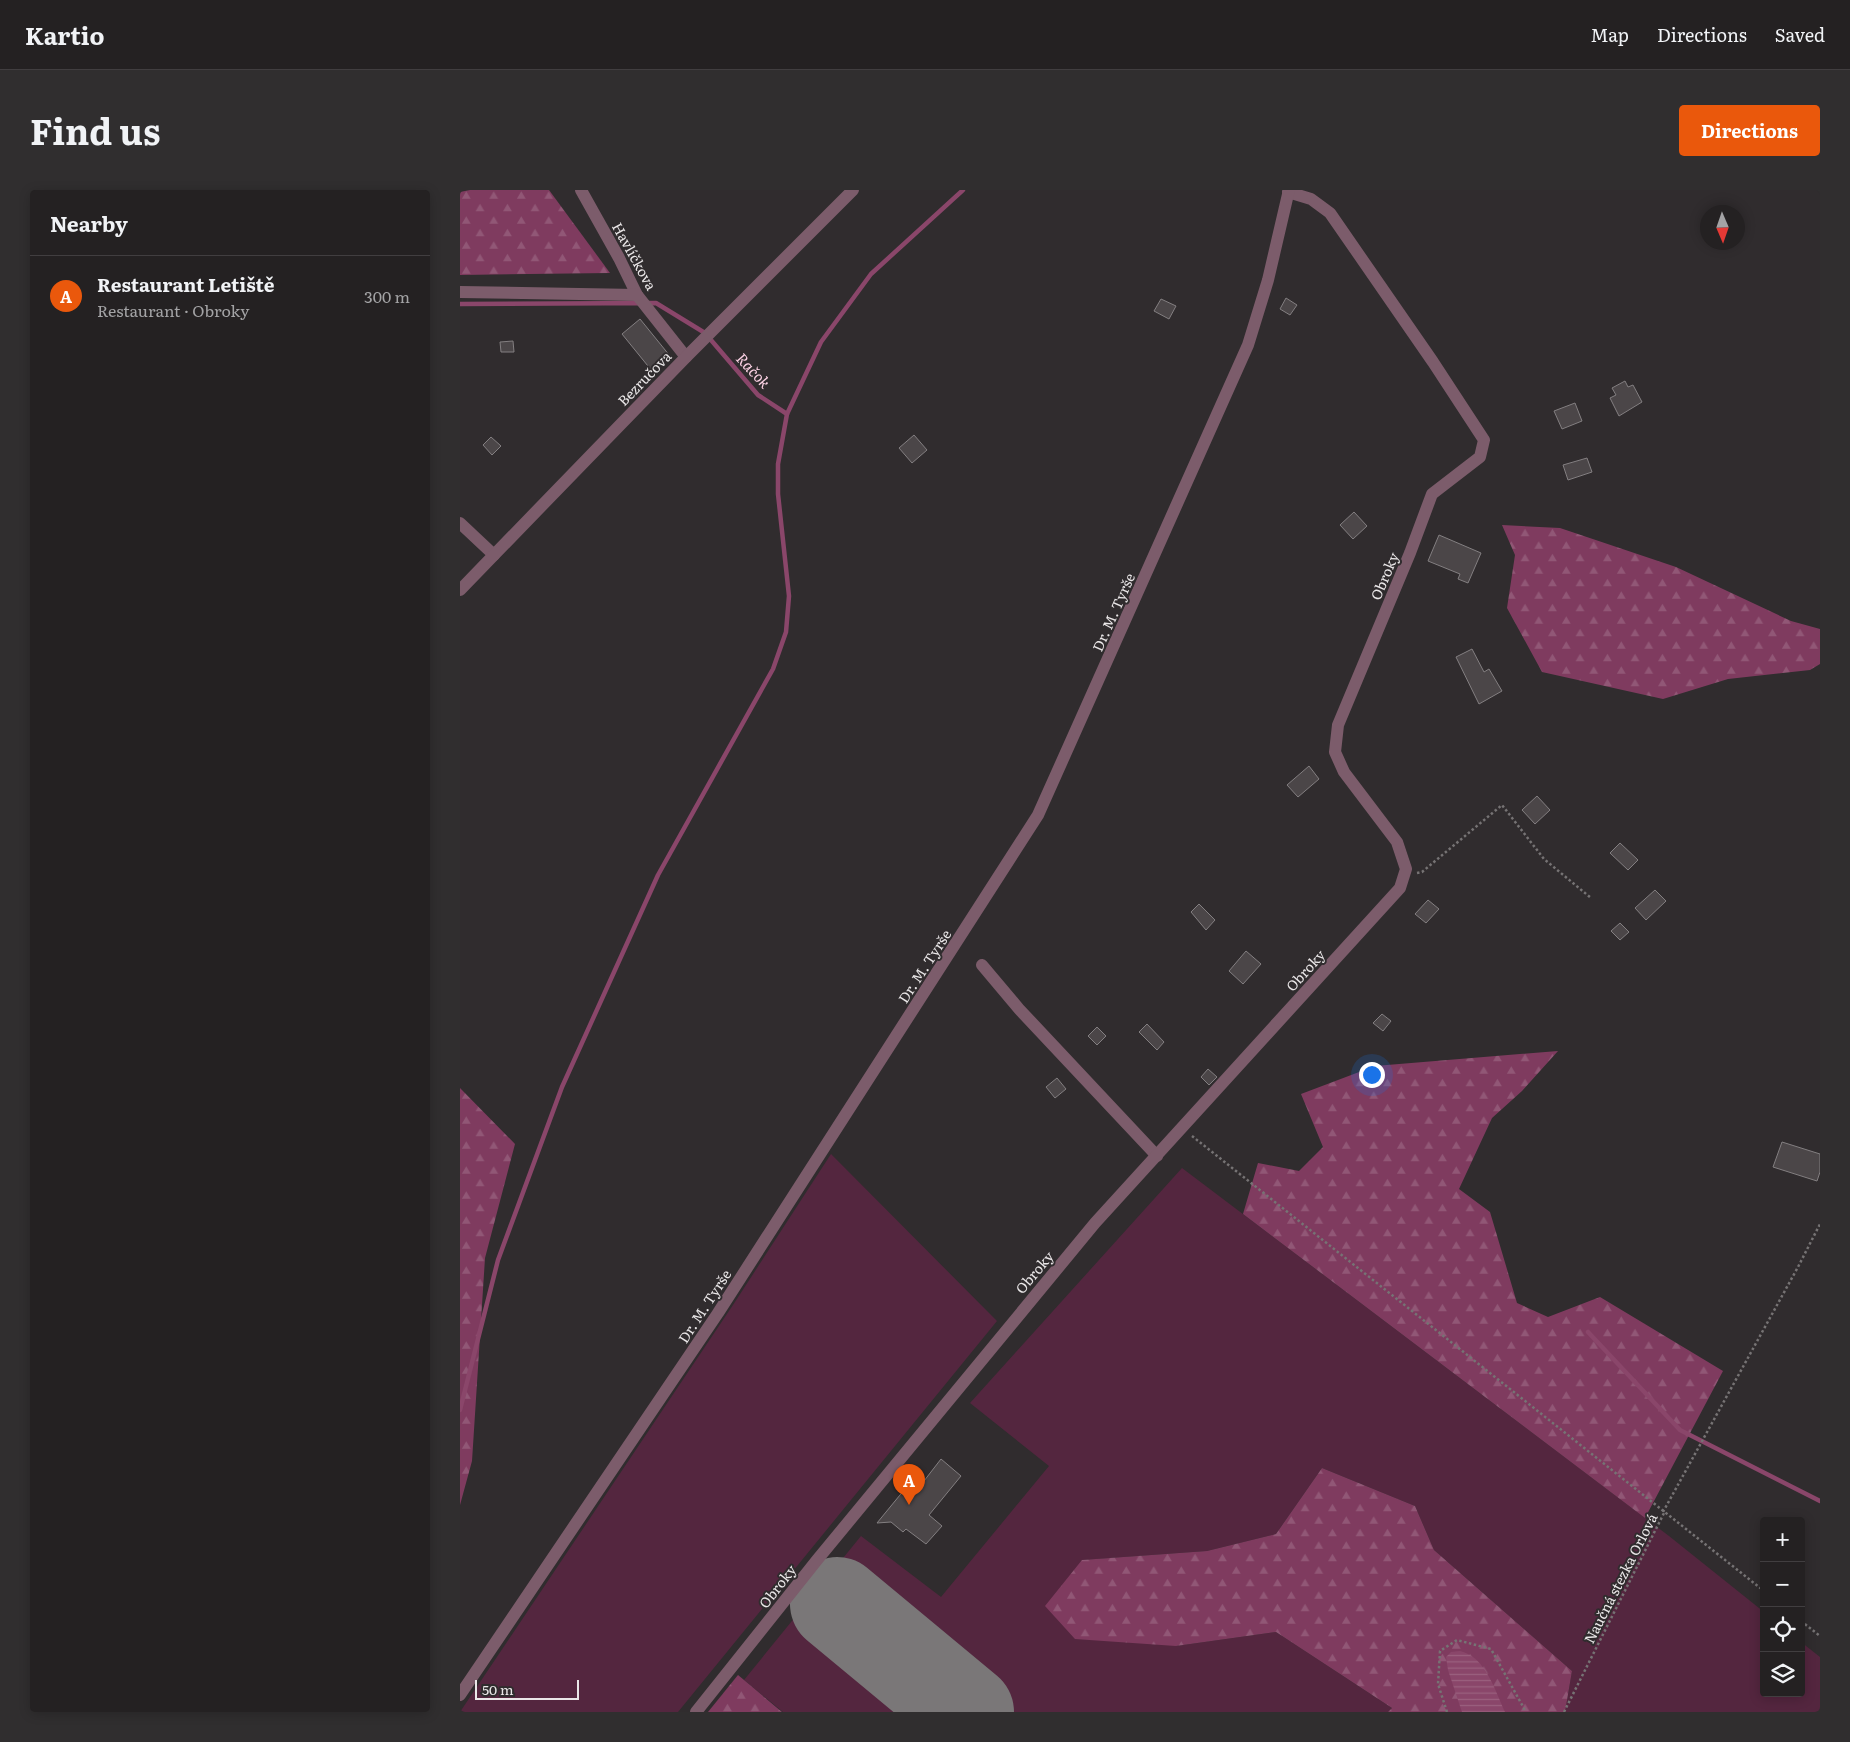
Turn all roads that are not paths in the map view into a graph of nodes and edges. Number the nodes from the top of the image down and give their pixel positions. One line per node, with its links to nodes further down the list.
1 (581, 190): 5 (street, Havlíčkova)
2 (853, 190): 6 (street, Bezručova)
3 (1288, 191): 11 (street, Obroky); 12 (street, Dr. M. Tyrše)
4 (460, 292): 5 (street)
5 (637, 295): 6 (street, Havlíčkova)
6 (686, 357): 8 (street, Bezručova)
7 (460, 523): 8 (street)
8 (494, 555): 9 (street, Bezručova)
9 (460, 590)
10 (982, 965): 11 (street)
11 (1157, 1156): 13 (street, Obroky)
12 (460, 1695)
13 (696, 1712)

